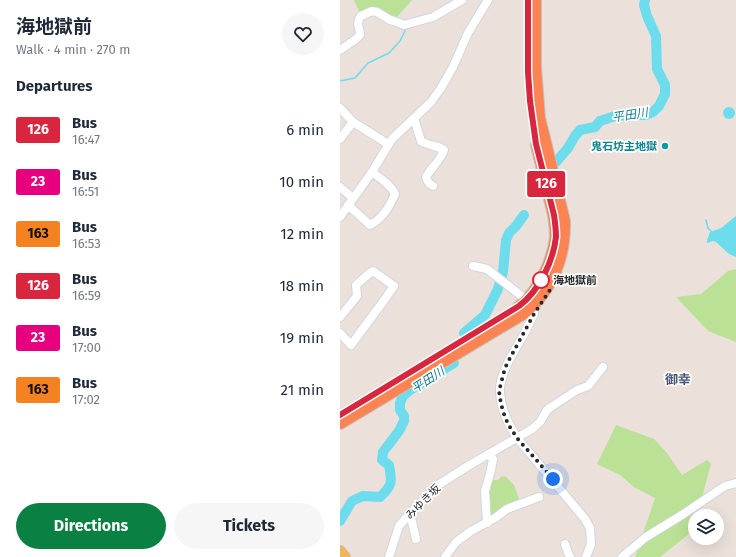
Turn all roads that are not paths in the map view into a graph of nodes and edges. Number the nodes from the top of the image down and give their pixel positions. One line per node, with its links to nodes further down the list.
1 (462, 0): 5 (street)
2 (488, 0): 7 (street)
3 (528, 0): 17 (highway)
4 (535, 0): 17 (highway)
5 (340, 50)
6 (340, 108): 8 (street)
7 (414, 118): 10 (street); 12 (street)
8 (353, 122): 9 (street); 10 (street)
9 (340, 139)
10 (388, 144): 11 (street)
11 (372, 172): 14 (street); 14 (street)
12 (434, 186)
13 (340, 187): 14 (street)
14 (351, 201): 15 (street)
15 (340, 217)
16 (472, 266): 17 (street)
17 (531, 307): 21 (highway); 22 (highway); 23 (street)
18 (340, 317): 19 (street)
19 (340, 333)
20 (603, 367): 23 (street, みゆき坂)
21 (340, 415)
22 (340, 423)
23 (517, 438): 24 (street, みゆき坂); 36 (street)
24 (489, 454): 27 (street, みゆき坂); 28 (street)
25 (736, 483): 37 (street)
26 (539, 498): 28 (street)
27 (410, 514): 29 (street); 33 (street, みゆき坂)
28 (487, 523): 34 (street)
29 (416, 539)
30 (566, 544): 35 (street)
31 (340, 551): 32 (main road)
32 (345, 557)
33 (389, 557)
34 (445, 557)
35 (570, 557)
36 (586, 557)
37 (622, 557)

